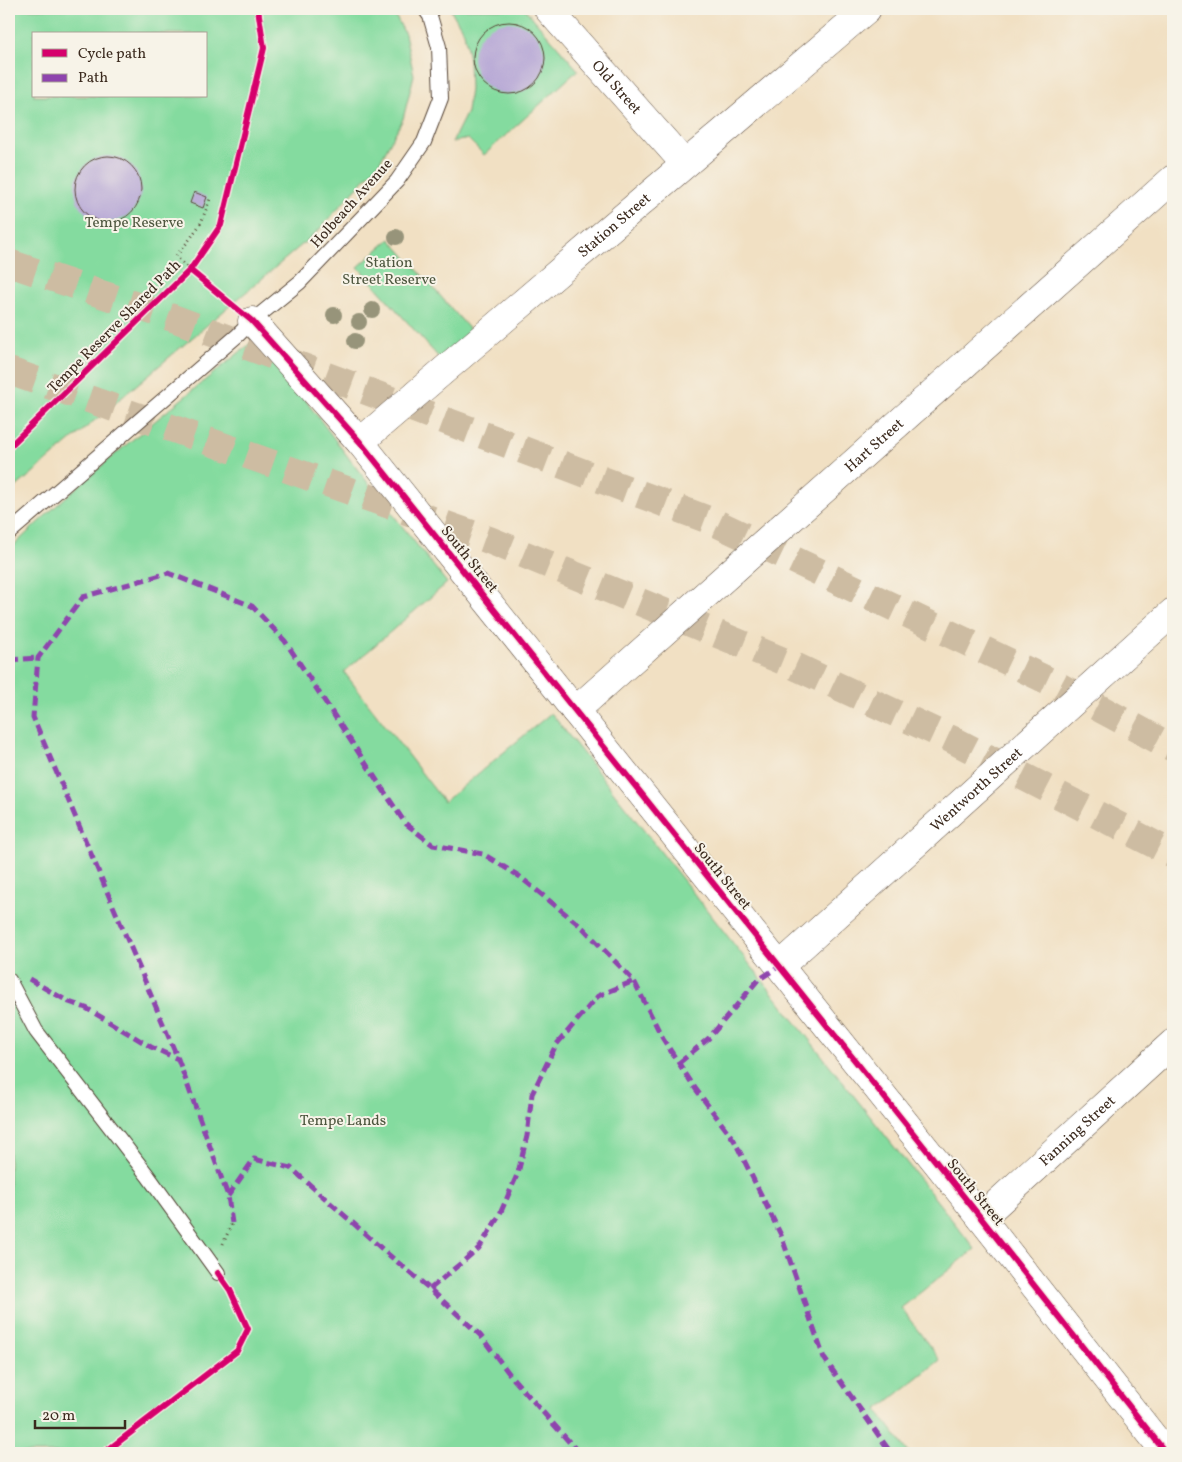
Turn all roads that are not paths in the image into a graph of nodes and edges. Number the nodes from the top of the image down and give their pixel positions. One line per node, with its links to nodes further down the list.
1 (425, 9): 6 (lane, Holbeach Avenue)
2 (548, 9): 4 (street, Old Street)
3 (867, 9): 4 (street, Station Street)
4 (685, 164): 7 (street, Station Street)
5 (1173, 179): 10 (street, Hart Street)
6 (245, 328): 7 (street, South Street); 8 (lane, Holbeach Avenue)
7 (360, 442): 10 (street, South Street)
8 (9, 533)
9 (1173, 612): 11 (street, Wentworth Street)
10 (575, 711): 11 (street, South Street)
11 (780, 966): 14 (street, South Street)
12 (9, 980): 15 (lane)
13 (1173, 1043): 14 (street, Fanning Street)
14 (981, 1218): 16 (street, South Street)
15 (218, 1273)
16 (1166, 1453)

